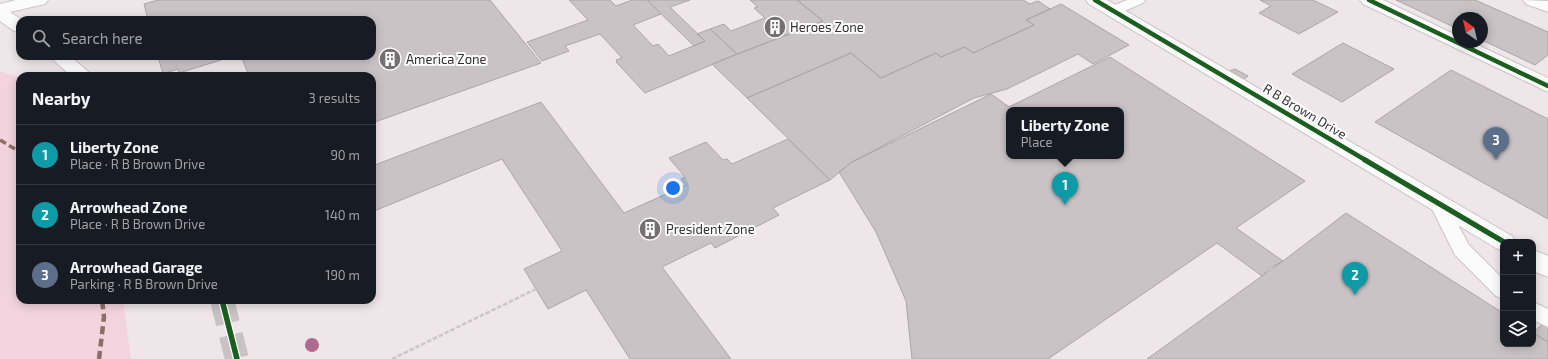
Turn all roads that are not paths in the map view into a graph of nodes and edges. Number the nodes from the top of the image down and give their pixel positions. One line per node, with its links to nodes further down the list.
1 (39, 0): 7 (street)
2 (1095, 0): 8 (street, R B Brown Drive)
3 (1138, 0): 8 (lane)
4 (1369, 0): 13 (street)
5 (1532, 0): 6 (street)
6 (1548, 7)
7 (0, 9)
8 (1113, 11): 14 (street, R B Brown Drive)
9 (0, 13): 10 (street)
10 (16, 24)
11 (63, 60): 12 (street)
12 (79, 72)
13 (1548, 86)
14 (1438, 203): 15 (street, R B Brown Drive); 18 (lane)
15 (1500, 240)
16 (1536, 261): 17 (street)
17 (1548, 268)
18 (1500, 288)

